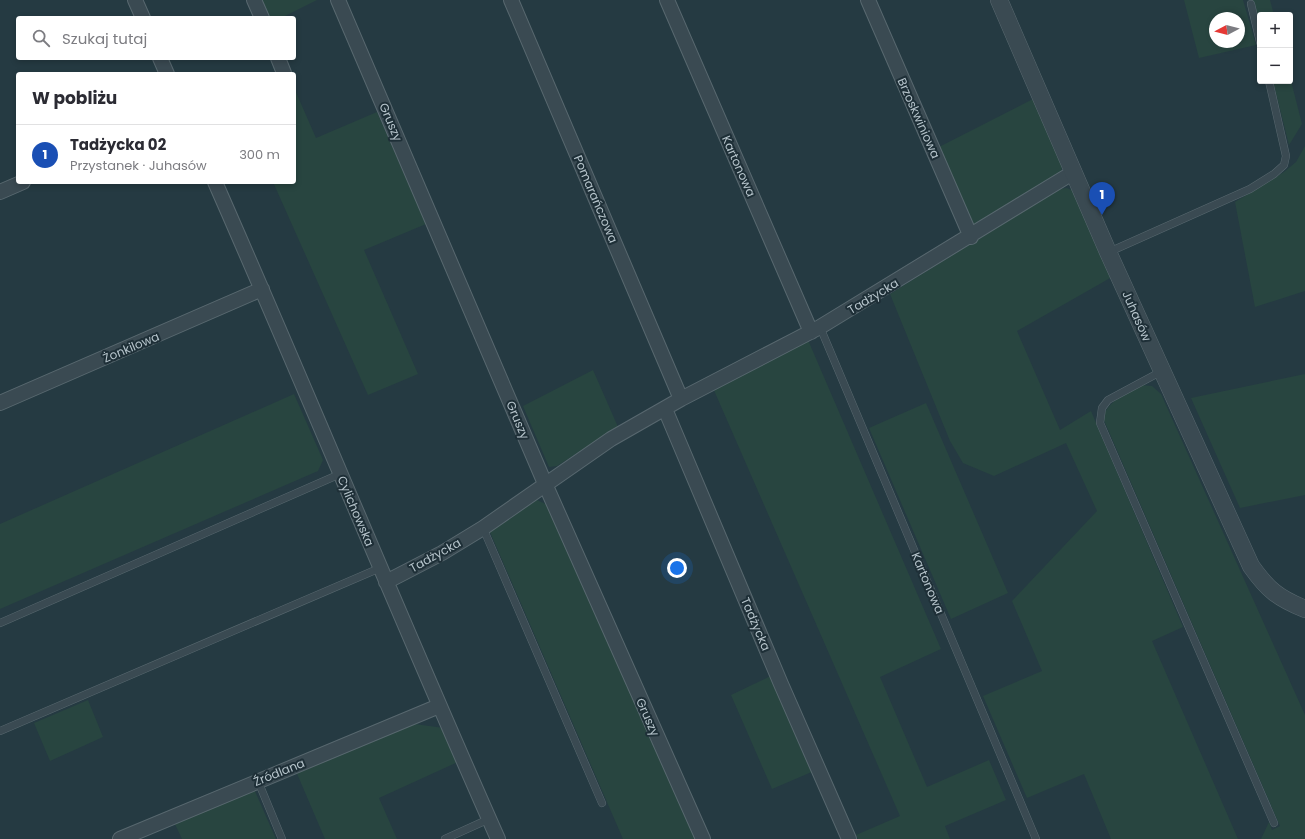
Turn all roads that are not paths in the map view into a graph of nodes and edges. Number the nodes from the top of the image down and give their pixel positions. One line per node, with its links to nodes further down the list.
1 (135, 0): 9 (street)
2 (254, 0): 10 (street)
3 (338, 0): 30 (street, Gruszy)
4 (512, 0): 26 (street, Pomarańczowa)
5 (667, 0): 24 (street, Kartonowa)
6 (868, 0): 21 (street, Brzoskwiniowa)
7 (999, 0): 17 (street, Juhasów)
8 (1251, 4): 11 (lane)
9 (142, 16)
10 (261, 16)
11 (1257, 29)
12 (161, 60): 14 (street)
13 (279, 60): 15 (street)
14 (166, 72)
15 (284, 72)
16 (1270, 84): 22 (lane)
17 (1074, 172): 21 (street, Tadżycka); 22 (street, Juhasów)
18 (18, 184): 20 (street)
19 (216, 184): 23 (street, Cylichowska)
20 (0, 192)
21 (971, 237): 24 (street, Tadżycka)
22 (1108, 252): 25 (street, Juhasów)
23 (262, 289): 27 (street, Żonkilowa); 29 (street, Cylichowska)
24 (815, 330): 26 (street, Tadżycka); 48 (lane, Kartonowa)
25 (1162, 371): 34 (street, Juhasów); 41 (lane)
26 (681, 399): 28 (street, Tadżycka)
27 (0, 403)
28 (665, 409): 30 (street, Tadżycka); 47 (street, Tadżycka)
29 (340, 474): 32 (street, Cylichowska); 35 (lane)
30 (546, 486): 31 (street, Tadżycka); 46 (street, Gruszy)
31 (483, 528): 33 (street, Tadżycka); 39 (lane)
32 (380, 568): 33 (street, Cylichowska); 37 (lane)
33 (386, 582): 36 (street, Cylichowska)
34 (1305, 609)
35 (0, 623)
36 (439, 706): 38 (street, Źródlana); 40 (street, Cylichowska)
37 (0, 731)
38 (258, 781): 42 (street, Źródlana); 43 (lane)
39 (602, 803)
40 (489, 819): 44 (lane); 45 (street, Cylichowska)
41 (1274, 823)
42 (120, 839)
43 (282, 839)
44 (445, 839)
45 (498, 839)
46 (702, 839)
47 (849, 839)
48 (1036, 839)

